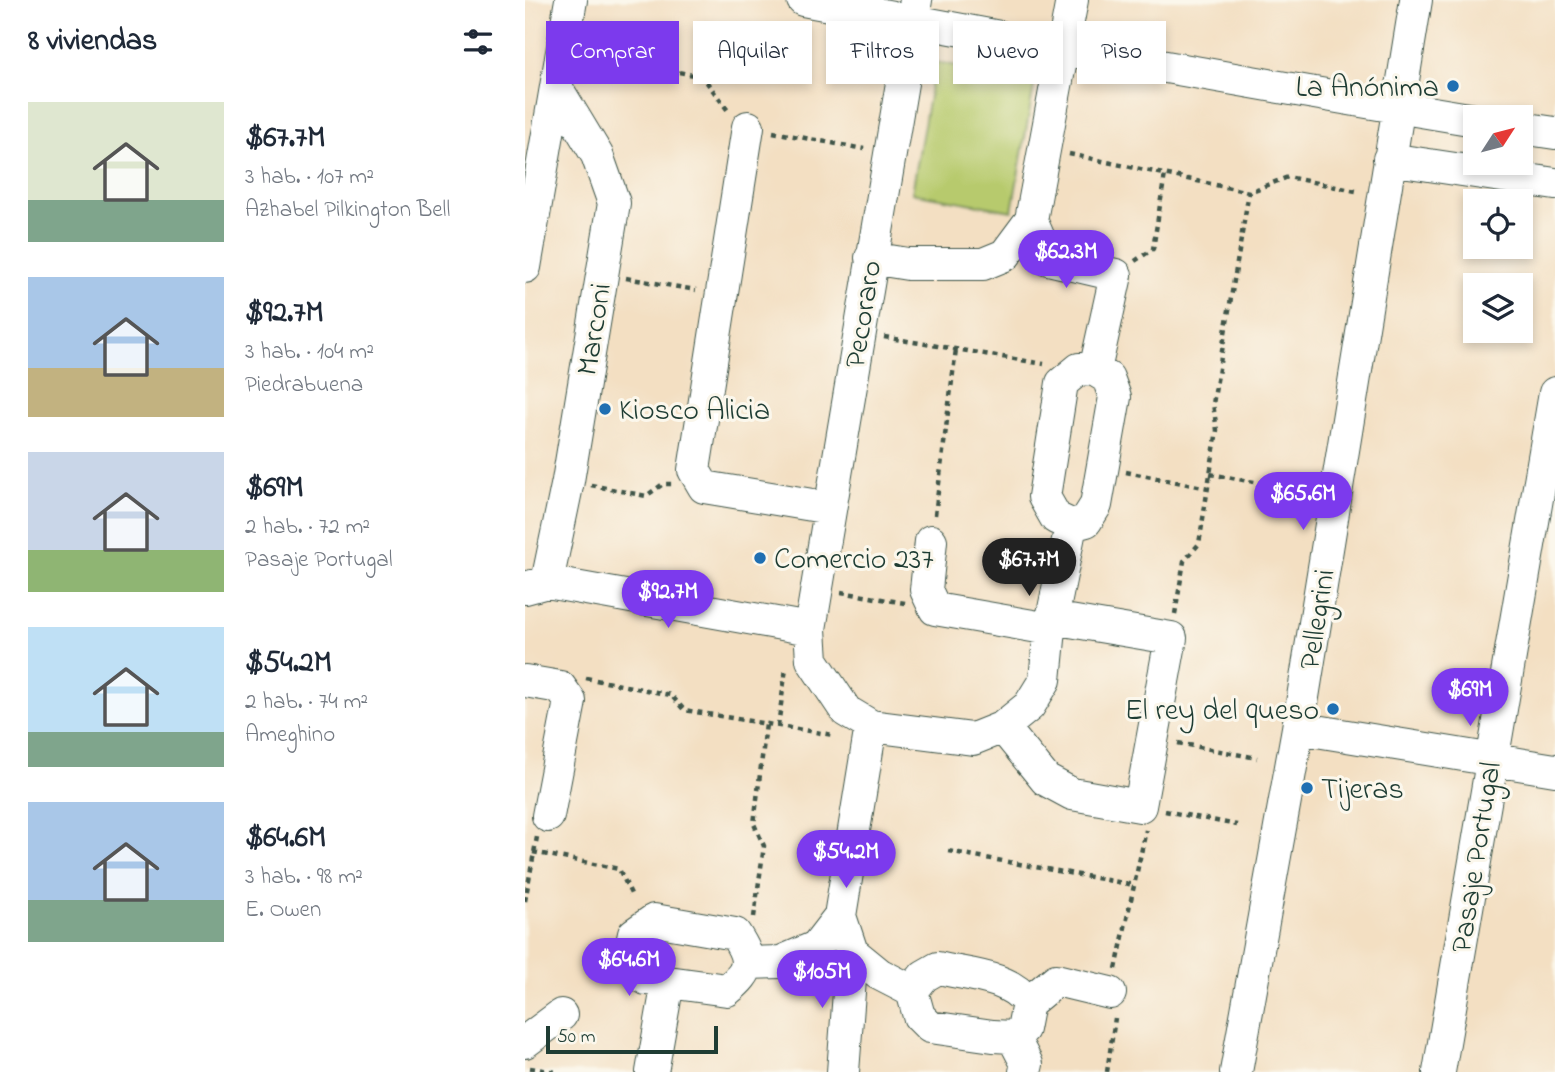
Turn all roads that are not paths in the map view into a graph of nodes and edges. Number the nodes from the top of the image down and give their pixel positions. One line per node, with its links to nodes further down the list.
1 (571, 0): 7 (street)
2 (1072, 0): 6 (street)
3 (1416, 0): 8 (street, Pellegrini)
4 (828, 2): 5 (street)
5 (914, 10): 6 (street); 16 (street, Pecoraro)
6 (1064, 50): 8 (street); 15 (street)
7 (556, 87): 17 (street); 23 (street, Marconi)
8 (1398, 107): 9 (street); 13 (street, Pellegrini)
9 (1463, 118)
10 (748, 127): 20 (street)
11 (1533, 130): 12 (street)
12 (1555, 133)
13 (1389, 159): 14 (street); 28 (street, Pellegrini)
14 (1555, 184)
15 (1031, 220): 16 (street); 18 (street)
16 (871, 258): 20 (street, Pecoraro)
17 (525, 267)
18 (1087, 370): 21 (street); 21 (street)
19 (1555, 393): 30 (street, Pasaje Portugal)
20 (830, 508): 25 (street, Pecoraro)
21 (1071, 524): 24 (street)
22 (932, 541): 24 (street)
23 (536, 585): 25 (street)
24 (1051, 623): 27 (street); 27 (street)
25 (810, 629): 29 (street, Pecoraro)
26 (525, 681): 32 (street)
27 (1003, 727): 29 (street)
28 (1298, 728): 30 (street); 46 (street, Pellegrini)
29 (858, 732): 33 (street)
30 (1491, 760): 31 (street); 47 (street, Pasaje Portugal)
31 (1555, 770)
32 (548, 816)
33 (840, 916): 34 (street); 35 (street)
34 (852, 952): 37 (street); 44 (street)
35 (748, 963): 36 (street); 36 (street)
36 (668, 982): 43 (street)
37 (912, 992): 39 (street); 41 (street)
38 (1110, 993): 39 (street)
39 (1028, 1003): 41 (street)
40 (561, 1015): 42 (street)
41 (1013, 1037): 45 (street)
42 (525, 1042)
43 (652, 1072)
44 (843, 1072)
45 (1025, 1072)
46 (1236, 1072)
47 (1439, 1072)

